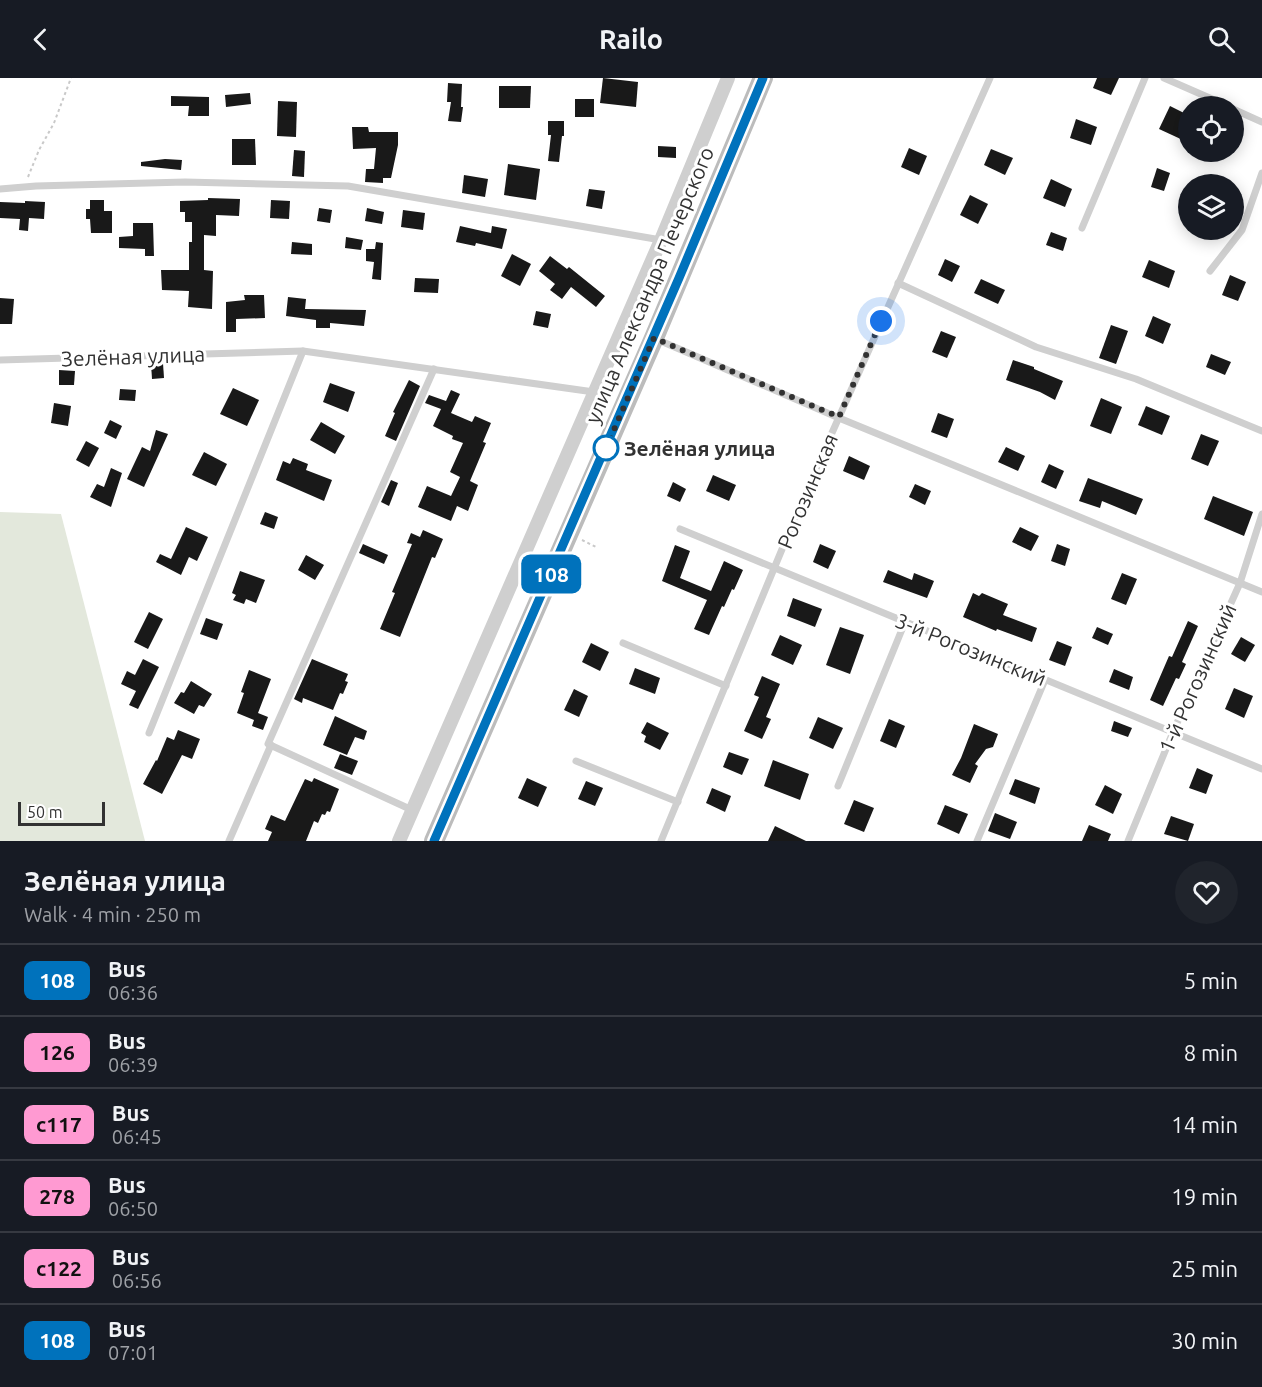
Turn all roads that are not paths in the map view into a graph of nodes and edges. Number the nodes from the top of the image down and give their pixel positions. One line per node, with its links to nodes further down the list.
1 (728, 78): 12 (street)
2 (763, 78): 15 (main road, улица Александра Печерского)
3 (990, 78): 14 (lane, Рогозинская)
4 (1145, 78): 11 (lane)
5 (1164, 78): 6 (lane)
6 (1205, 96)
7 (1244, 114): 8 (lane)
8 (1262, 122)
9 (1262, 173): 13 (lane)
10 (0, 189): 12 (lane)
11 (1082, 228)
12 (661, 240): 19 (street)
13 (1210, 271)
14 (898, 283): 20 (lane, Рогозинская); 21 (lane)
15 (654, 338): 20 (lane); 41 (main road, улица Александра Печерского)
16 (303, 351): 17 (lane, Зелёная улица); 18 (lane, Зелёная улица); 32 (lane)
17 (0, 360)
18 (435, 369): 19 (lane, Зелёная улица); 33 (lane)
19 (595, 392): 38 (street)
20 (839, 417): 24 (lane, Рогозинская); 25 (lane)
21 (1262, 431)
22 (1262, 514): 25 (lane, 1-й Рогозинский)
23 (681, 529): 24 (lane, 3-й Рогозинский)
24 (775, 568): 27 (lane, 3-й Рогозинский); 30 (lane, Рогозинская)
25 (1239, 583): 26 (lane); 31 (lane, 1-й Рогозинский)
26 (1262, 592)
27 (905, 622): 29 (lane, 3-й Рогозинский); 36 (lane)
28 (623, 643): 30 (lane)
29 (1045, 680): 31 (lane, 3-й Рогозинский); 43 (lane)
30 (726, 686): 37 (lane, Рогозинская)
31 (1173, 732): 35 (lane, 3-й Рогозинский); 44 (lane, 1-й Рогозинский)
32 (149, 733)
33 (271, 745): 38 (lane); 39 (lane)
34 (576, 761): 37 (lane)
35 (1262, 769)
36 (838, 786)
37 (678, 802): 42 (lane, Рогозинская)
38 (412, 810): 40 (street)
39 (229, 841)
40 (399, 841)
41 (434, 841)
42 (661, 841)
43 (977, 841)
44 (1128, 841)

